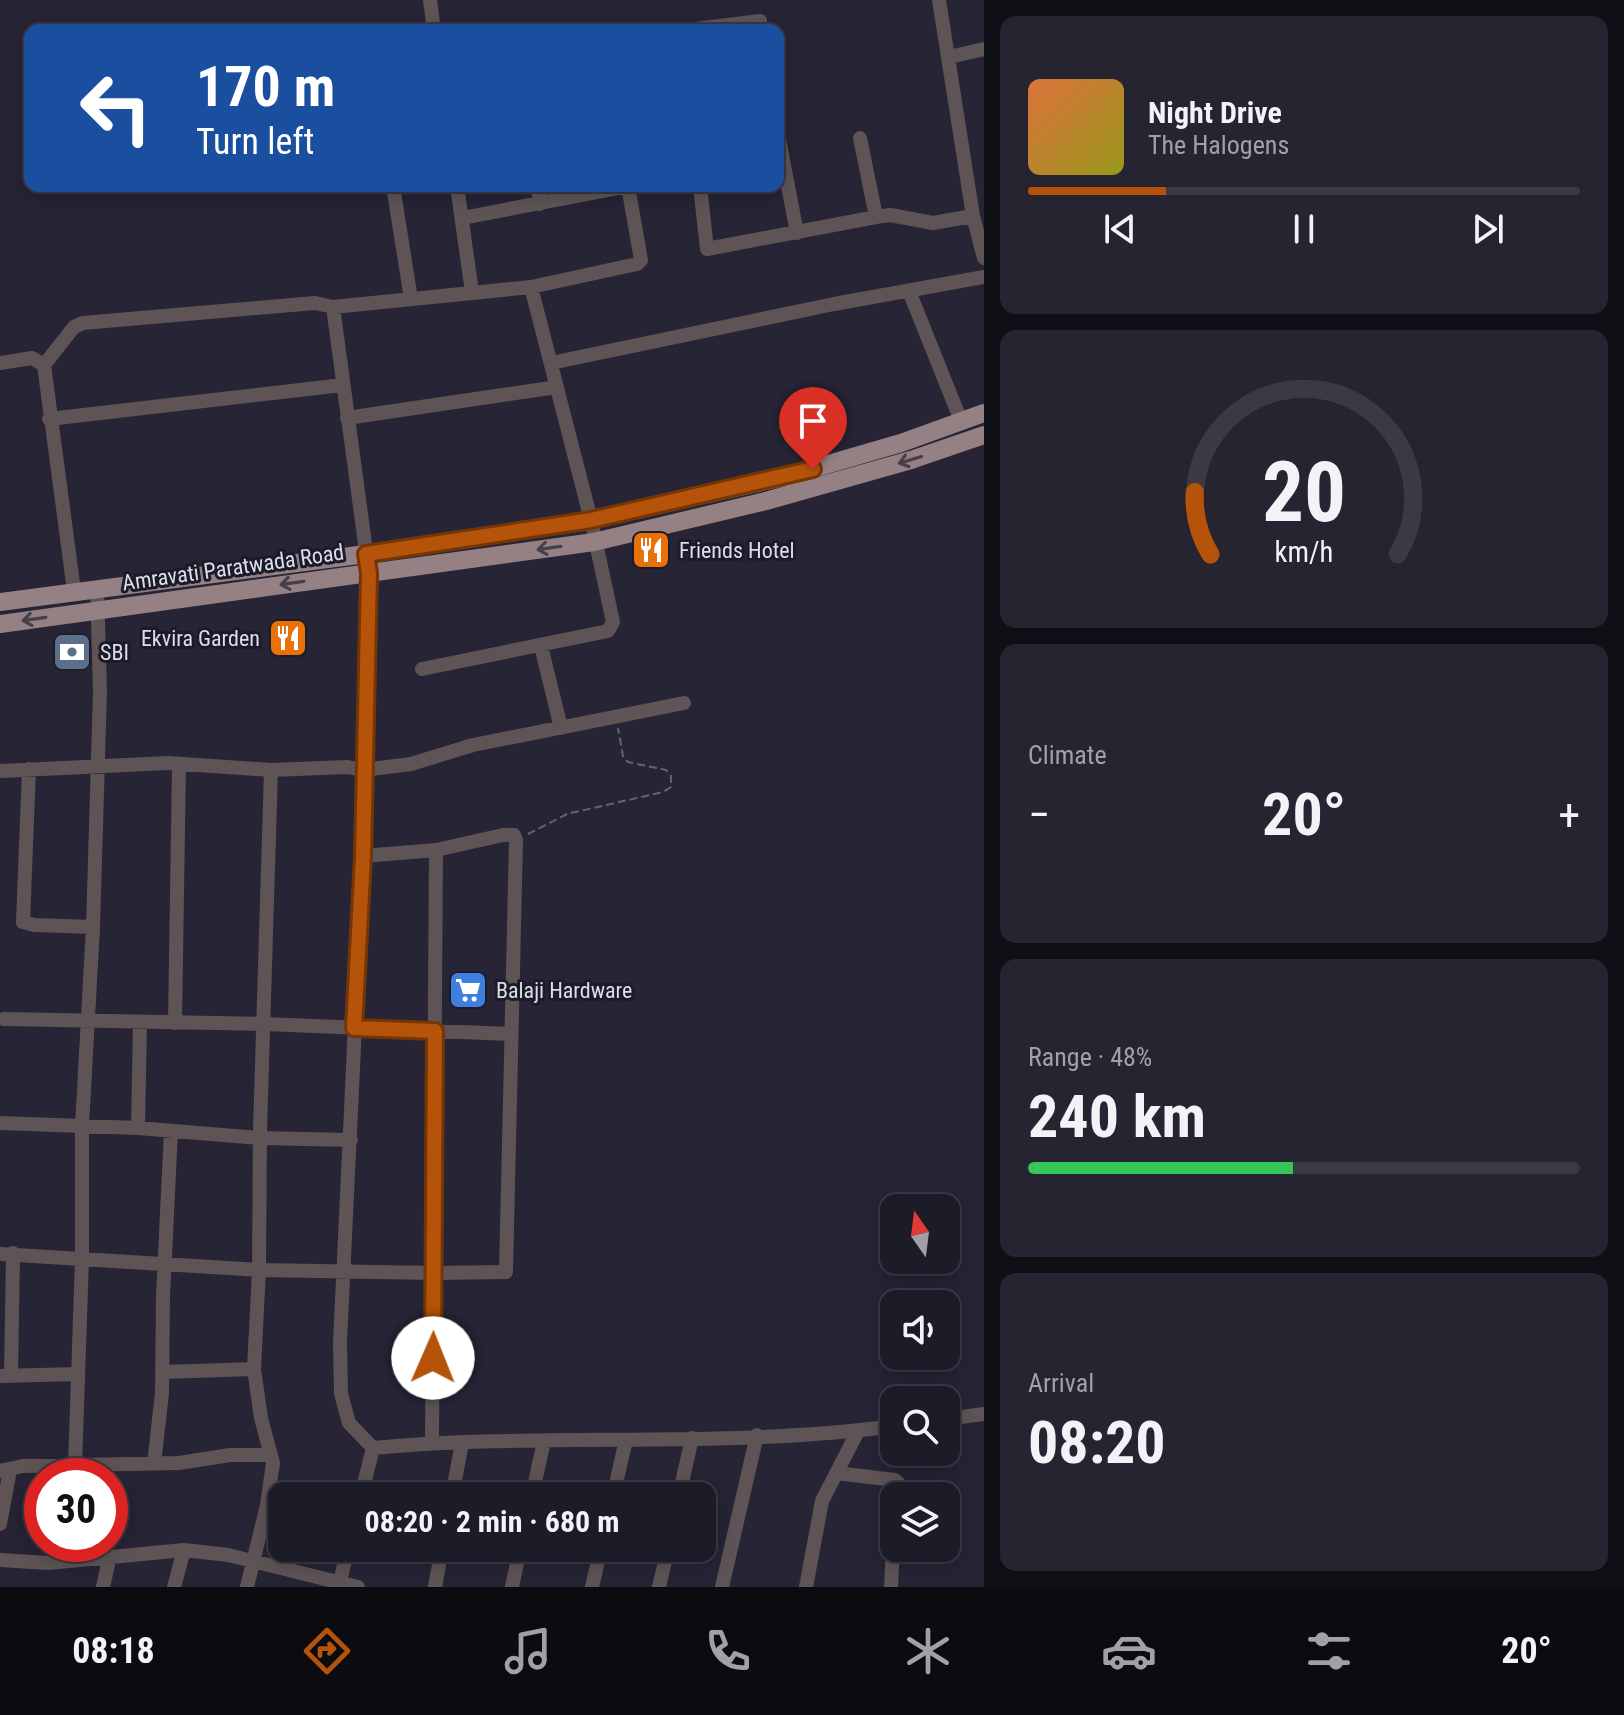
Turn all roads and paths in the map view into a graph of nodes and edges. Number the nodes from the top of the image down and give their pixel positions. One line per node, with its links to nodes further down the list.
1 (430, 0): 3 (street)
2 (939, 0): 7 (street)
3 (433, 24)
4 (736, 24): 5 (street)
5 (760, 24)
6 (984, 49): 7 (street)
7 (949, 57): 11 (street)
8 (860, 138): 20 (street)
9 (784, 165): 22 (street)
10 (984, 178): 11 (street)
11 (968, 181): 19 (street)
12 (394, 192): 28 (street)
13 (458, 192): 21 (street)
14 (539, 192): 18 (street)
15 (599, 192): 18 (street)
16 (629, 192): 25 (street)
17 (701, 192): 22 (street)
18 (540, 204): 21 (street)
19 (973, 216): 20 (street); 23 (street)
20 (876, 217): 22 (street)
21 (462, 218): 27 (street)
22 (797, 233)
23 (984, 258)
24 (984, 277): 26 (street)
25 (531, 287): 27 (street); 31 (street)
26 (909, 291): 31 (street); 38 (street)
27 (472, 292): 28 (street)
28 (411, 299): 29 (street)
29 (333, 307): 32 (street); 33 (street)
30 (0, 363): 32 (street)
31 (551, 363): 34 (street)
32 (44, 365): 37 (street)
33 (343, 385): 36 (street); 37 (street)
34 (557, 387): 36 (street); 40 (street)
35 (984, 413): 38 (main road, Amravati Paratwada Road)
36 (347, 418): 42 (street)
37 (49, 419): 44 (street)
38 (961, 421): 40 (main road, Amravati Paratwada Road)
39 (984, 435): 41 (main road, Amravati Paratwada Road, one-way to 41)
40 (591, 520): 41 (street); 42 (main road, Amravati Paratwada Road)
41 (594, 542): 42 (main road, Amravati Paratwada Road, one-way to 42); 48 (street)
42 (367, 563): 43 (main road, Amravati Paratwada Road); 46 (main road, Amravati Paratwada Road, one-way to 46); 57 (street)
43 (97, 588): 44 (main road, Amravati Paratwada Road); 46 (street)
44 (74, 591): 45 (main road, Amravati Paratwada Road)
45 (0, 602)
46 (99, 609): 47 (main road, Amravati Paratwada Road, one-way to 47); 54 (street)
47 (0, 624)
48 (541, 646): 49 (street); 52 (street)
49 (422, 669)
50 (684, 703): 51 (street)
51 (615, 717): 52 (street); 59 (path)
52 (561, 728): 57 (street)
53 (179, 764): 54 (street); 56 (street); 66 (street)
54 (97, 767): 55 (street); 62 (street)
55 (29, 769): 58 (street); 62 (street)
56 (271, 770): 57 (street); 67 (street)
57 (363, 770): 61 (street)
58 (0, 771)
59 (516, 840): 60 (street); 70 (street)
60 (436, 850): 61 (street); 69 (street)
61 (363, 856): 68 (street)
62 (93, 927): 64 (street)
63 (4, 1019): 64 (street)
64 (88, 1022): 65 (street); 72 (street)
65 (140, 1023): 66 (street); 73 (street)
66 (175, 1023): 67 (street)
67 (263, 1024): 68 (street); 75 (street)
68 (354, 1028): 69 (street); 76 (street)
69 (435, 1031): 70 (street); 82 (street)
70 (511, 1034): 82 (street)
71 (0, 1123): 72 (street)
72 (82, 1126): 73 (street); 78 (street)
73 (138, 1128): 74 (street)
74 (171, 1131): 75 (street); 79 (street)
75 (260, 1138): 76 (street); 80 (street)
76 (351, 1140): 81 (street)
77 (6, 1254): 78 (street); 86 (street)
78 (82, 1259): 79 (street); 85 (street)
79 (166, 1264): 80 (street); 84 (street)
80 (259, 1270): 81 (street); 83 (street)
81 (344, 1271): 82 (street); 97 (street)
82 (434, 1273): 95 (street)
83 (254, 1369): 84 (street); 98 (street)
84 (162, 1372): 100 (street)
85 (78, 1374): 86 (street); 99 (street)
86 (5, 1376)
87 (984, 1414): 88 (street)
88 (960, 1417)
89 (880, 1428): 90 (street)
90 (858, 1431): 91 (street); 103 (street)
91 (757, 1435): 92 (street); 134 (street)
92 (692, 1438): 93 (street); 108 (street)
93 (626, 1440): 94 (street); 107 (street)
94 (544, 1441): 96 (street); 106 (street)
95 (432, 1443): 96 (street); 97 (street)
96 (462, 1443): 105 (street)
97 (373, 1448): 104 (street)
98 (270, 1455): 100 (street); 114 (street)
99 (75, 1458)
100 (154, 1464): 101 (street)
101 (128, 1465)
102 (5, 1470): 110 (street)
103 (836, 1473): 109 (street); 135 (street)
104 (364, 1482)
105 (455, 1482)
106 (535, 1482)
107 (616, 1482)
108 (682, 1482)
109 (897, 1482)
110 (0, 1524)
111 (184, 1550): 112 (street); 114 (street); 127 (street)
112 (128, 1555)
113 (0, 1560): 115 (street)
114 (254, 1561): 125 (street); 128 (street)
115 (24, 1562)
116 (32, 1562): 117 (street)
117 (57, 1562)
118 (109, 1562): 126 (street)
119 (345, 1562): 125 (street)
120 (439, 1562): 130 (street)
121 (517, 1562): 131 (street)
122 (598, 1562): 132 (street)
123 (665, 1562): 133 (street)
124 (892, 1562): 136 (street)
125 (340, 1584): 129 (street)
126 (103, 1587)
127 (174, 1587)
128 (247, 1587)
129 (358, 1587)
130 (435, 1587)
131 (512, 1587)
132 (593, 1587)
133 (659, 1587)
134 (722, 1587)
135 (806, 1587)
136 (891, 1587)

